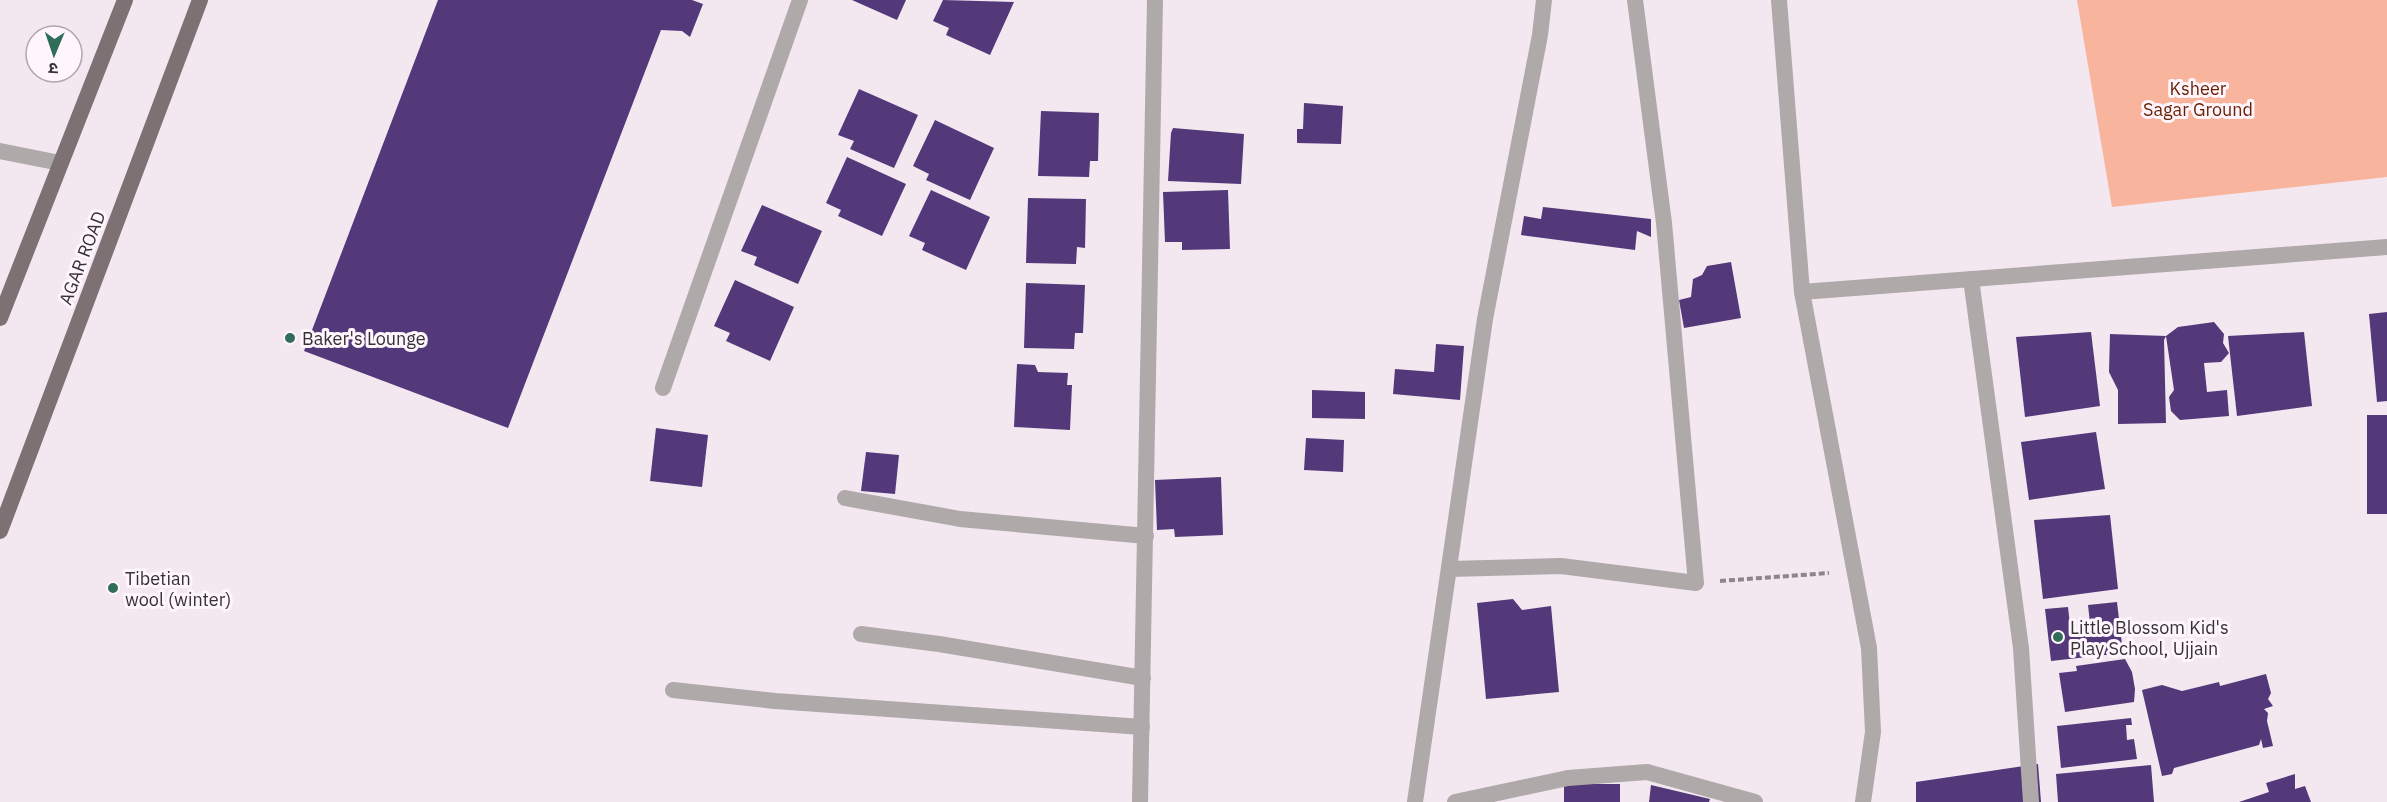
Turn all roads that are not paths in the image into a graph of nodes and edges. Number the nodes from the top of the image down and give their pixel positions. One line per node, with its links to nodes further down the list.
1 (125, 0): 9 (main road)
2 (200, 0): 16 (main road, AGAR ROAD)
3 (798, 0): 14 (street)
4 (1155, 0): 17 (street)
5 (1544, 0): 18 (street)
6 (1635, 0): 18 (street)
7 (1779, 0): 12 (street)
8 (0, 151): 9 (street)
9 (60, 163): 13 (main road)
10 (2387, 247): 11 (street)
11 (1971, 279): 12 (street); 28 (street)
12 (1802, 292): 27 (street)
13 (0, 318)
14 (663, 388)
15 (845, 498): 17 (street)
16 (0, 531)
17 (1146, 536): 20 (street)
18 (1449, 570): 24 (street)
19 (861, 634): 20 (street)
20 (1143, 678): 22 (street)
21 (673, 690): 22 (street)
22 (1142, 727): 23 (street)
23 (1140, 802)
24 (1415, 802)
25 (1455, 802): 26 (street)
26 (1755, 802)
27 (1863, 802)
28 (2031, 802)

